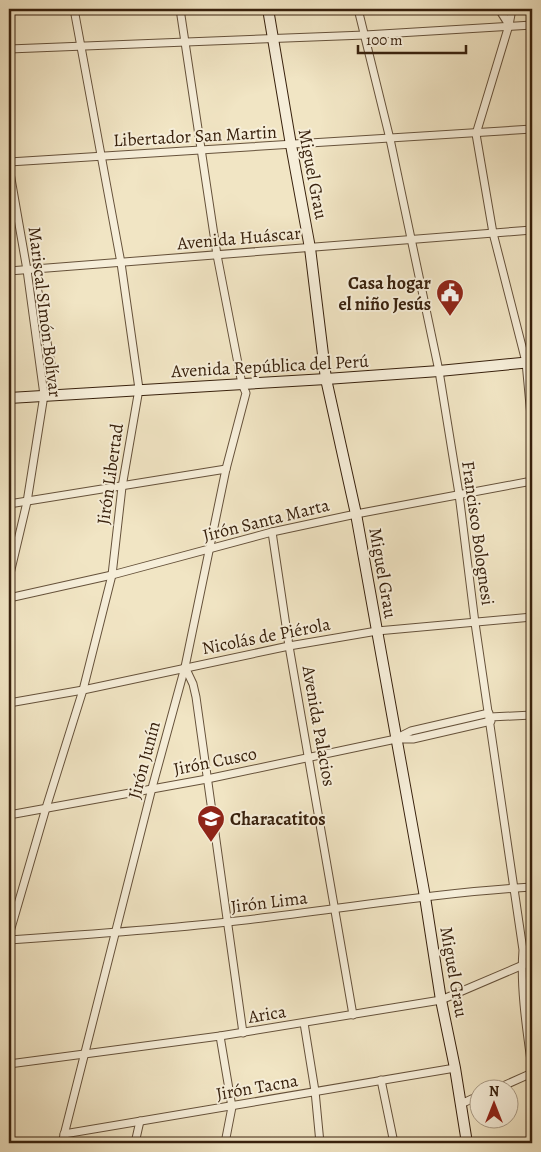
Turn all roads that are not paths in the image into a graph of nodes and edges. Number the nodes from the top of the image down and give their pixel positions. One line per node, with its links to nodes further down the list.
1 (74, 9): 12 (street, Jirón Libertad)
2 (180, 9): 11 (street, Jirón Junín)
3 (268, 9): 10 (street, Miguel Grau)
4 (358, 9): 9 (street, Francisco Bolognesi)
5 (499, 9): 7 (street)
6 (512, 9): 7 (street)
7 (509, 25): 8 (street); 9 (street); 15 (street)
8 (532, 25)
9 (365, 35): 10 (street); 16 (street, Francisco Bolognesi)
10 (273, 38): 11 (street); 17 (street, Miguel Grau)
11 (186, 42): 12 (street); 18 (street, Jirón Junín)
12 (80, 46): 13 (street); 19 (street, Jirón Libertad)
13 (9, 49)
14 (532, 129): 15 (street, Libertador San Martin)
15 (476, 134): 16 (street, Libertador San Martin); 23 (street)
16 (390, 139): 17 (street, Libertador San Martin); 24 (street, Francisco Bolognesi)
17 (291, 145): 18 (street, Libertador San Martin); 25 (street, Miguel Grau)
18 (201, 150): 19 (street, Libertador San Martin); 26 (street, Jirón Junín)
19 (102, 156): 20 (street, Libertador San Martin); 27 (street, Jirón Libertad)
20 (9, 162)
21 (9, 167): 28 (street, Mariscal SImón Bolívar)
22 (532, 230): 23 (street, Avenida Huáscar)
23 (493, 233): 24 (street, Avenida Huáscar); 31 (street)
24 (412, 239): 25 (street, Avenida Huáscar); 32 (street, Francisco Bolognesi)
25 (310, 248): 26 (street, Avenida Huáscar); 33 (street, Miguel Grau)
26 (217, 255): 27 (street, Avenida Huáscar); 34 (street, Jirón Junín)
27 (121, 263): 28 (street, Avenida Huáscar); 35 (street, Jirón Libertad)
28 (27, 270): 29 (street, Avenida Huáscar); 36 (street, Mariscal SImón Bolívar)
29 (9, 271)
30 (37, 286): 36 (street)
31 (529, 362): 32 (street, Avenida República del Perú); 38 (street)
32 (440, 371): 33 (street, Avenida República del Perú); 42 (street, Francisco Bolognesi)
33 (326, 379): 34 (street, Avenida República del Perú); 45 (street, Miguel Grau)
34 (242, 384): 35 (street, Avenida República del Perú); 39 (street, Jirón Junín)
35 (139, 389): 36 (street, Avenida República del Perú); 41 (street, Jirón Libertad)
36 (48, 395): 37 (street, Avenida República del Perú); 43 (street, Mariscal SImón Bolívar)
37 (9, 398)
38 (532, 427)
39 (226, 468): 41 (street); 47 (street, Jirón Junín)
40 (532, 481): 42 (street, Jirón Santa Marta)
41 (122, 487): 43 (street); 48 (street, Jirón Libertad)
42 (459, 494): 45 (street, Jirón Santa Marta); 52 (street, Francisco Bolognesi)
43 (27, 502): 44 (street); 49 (street, Mariscal SImón Bolívar)
44 (9, 504)
45 (356, 514): 46 (street, Jirón Santa Marta); 53 (street, Miguel Grau)
46 (272, 532): 47 (street, Jirón Santa Marta); 54 (street, Avenida Palacios)
47 (209, 549): 48 (street, Jirón Santa Marta); 55 (street, Jirón Junín)
48 (112, 576): 50 (street, Jirón Santa Marta); 56 (street, Jirón Libertad)
49 (9, 578)
50 (9, 598)
51 (532, 617): 52 (street, Nicolás de Piérola)
52 (475, 623): 53 (street, Nicolás de Piérola); 59 (street, Francisco Bolognesi)
53 (377, 631): 54 (street, Nicolás de Piérola); 60 (street, Miguel Grau)
54 (289, 646): 55 (street, Nicolás de Piérola); 61 (street, Avenida Palacios)
55 (185, 667): 56 (street, Nicolás de Piérola); 62 (street); 63 (street, Jirón Junín)
56 (82, 690): 57 (street, Nicolás de Piérola); 64 (street, Jirón Libertad)
57 (9, 703)
58 (532, 715): 59 (street, Jirón Cusco)
59 (490, 717): 60 (street, Jirón Cusco); 67 (street, Francisco Bolognesi)
60 (396, 739): 61 (street, Jirón Cusco); 68 (street, Miguel Grau)
61 (310, 758): 62 (street, Jirón Cusco); 69 (street, Avenida Palacios)
62 (207, 779): 63 (street, Jirón Cusco); 70 (street)
63 (152, 788): 64 (street, Jirón Cusco); 71 (street, Jirón Junín)
64 (46, 808): 65 (street, Jirón Cusco); 72 (street, Jirón Libertad)
65 (9, 815)
66 (532, 887): 67 (street, Jirón Lima)
67 (515, 888): 68 (street, Jirón Lima); 74 (street, Francisco Bolognesi)
68 (425, 897): 69 (street, Jirón Lima); 77 (street, Miguel Grau)
69 (335, 909): 70 (street, Jirón Lima); 78 (street, Avenida Palacios)
70 (227, 922): 71 (street, Jirón Lima); 80 (street)
71 (115, 932): 73 (street, Jirón Lima); 82 (street, Jirón Junín)
72 (9, 935)
73 (9, 940)
74 (523, 950): 75 (street); 76 (street, Francisco Bolognesi)
75 (531, 964): 76 (street, Arica)
76 (522, 965): 77 (street, Arica); 85 (street, Francisco Bolognesi)
77 (441, 1000): 78 (street, Arica); 84 (street, Miguel Grau)
78 (353, 1015): 79 (street, Arica)
79 (304, 1023): 80 (street, Arica); 89 (street)
80 (243, 1033): 81 (street, Arica)
81 (220, 1036): 82 (street, Arica); 92 (street)
82 (84, 1055): 83 (street, Arica); 94 (street, Jirón Junín)
83 (9, 1064)
84 (455, 1068): 87 (street, Jirón Tacna); 91 (street, Miguel Grau)
85 (532, 1068)
86 (532, 1073): 88 (street)
87 (381, 1080): 89 (street, Jirón Tacna); 99 (street)
88 (516, 1080)
89 (315, 1091): 92 (street, Jirón Tacna); 98 (street)
90 (468, 1101): 91 (street)
91 (461, 1104): 100 (street, Miguel Grau)
92 (232, 1106): 93 (street, Jirón Tacna); 97 (street)
93 (140, 1121): 94 (street, Jirón Tacna); 96 (street)
94 (64, 1134): 95 (street, Jirón Junín)
95 (62, 1143)
96 (135, 1143)
97 (225, 1143)
98 (320, 1143)
99 (394, 1143)
100 (467, 1143)

